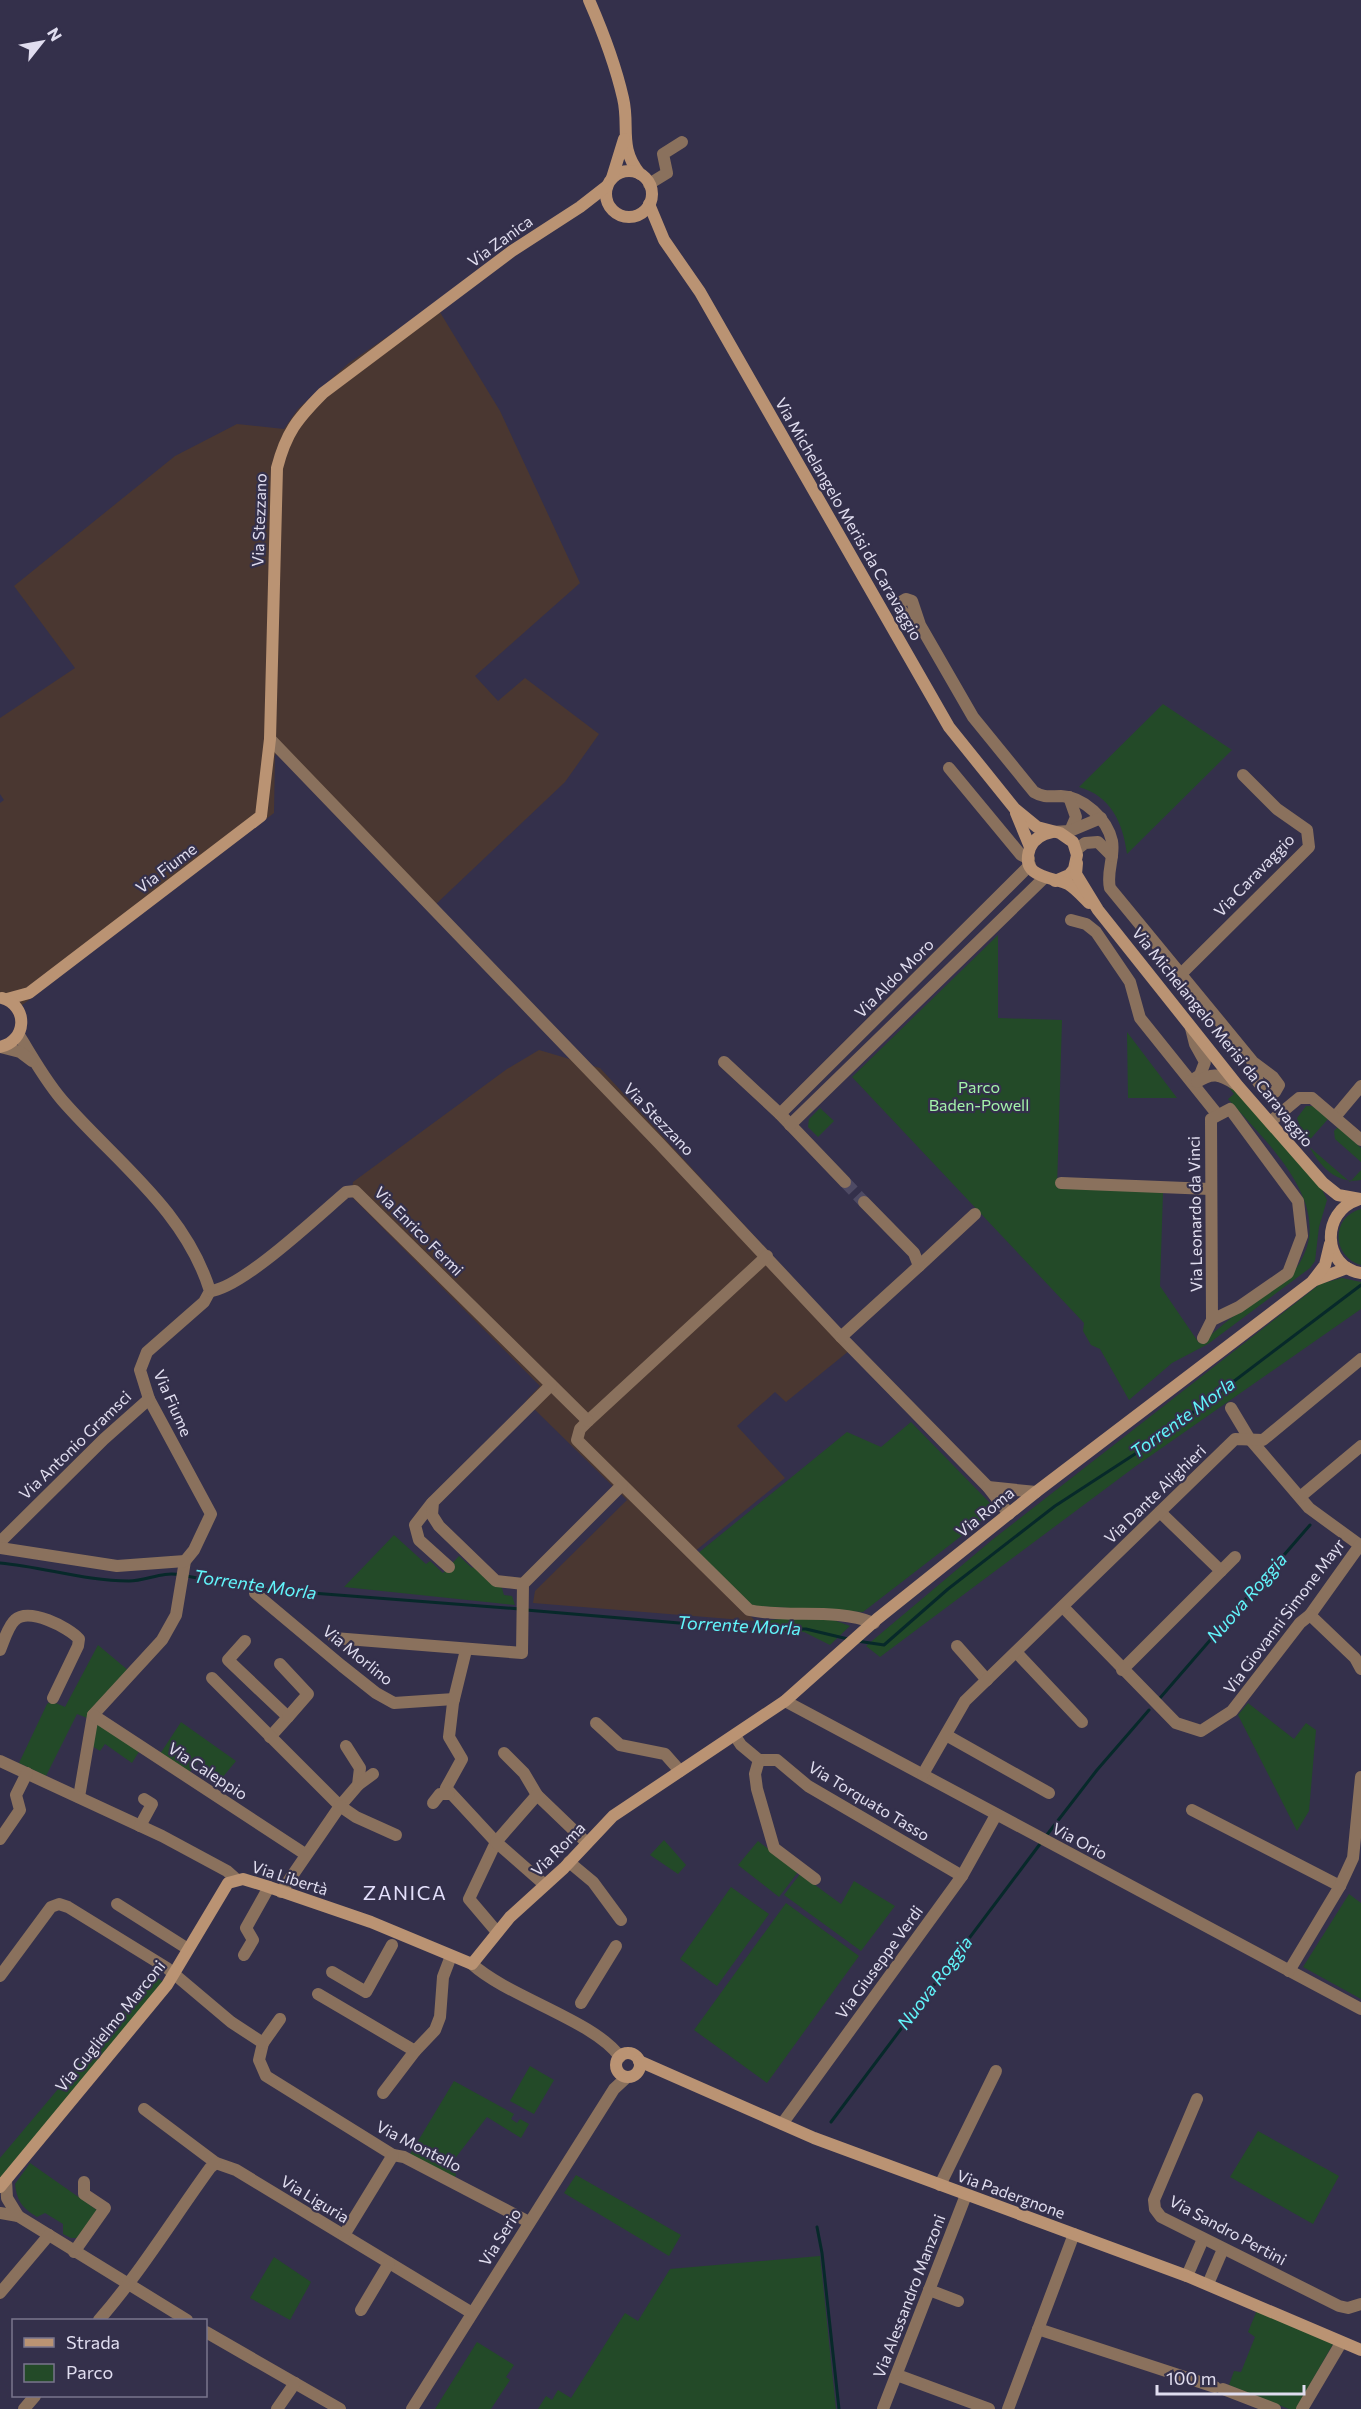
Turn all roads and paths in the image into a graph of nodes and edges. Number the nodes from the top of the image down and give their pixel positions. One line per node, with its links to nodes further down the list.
1 (589, 0): 2 (street)
2 (624, 138): 4 (street); 5 (street)
3 (682, 142): 6 (street)
4 (640, 174): 5 (street, Via Zanica); 6 (street)
5 (610, 182): 8 (street, Via Zanica); 9 (street)
6 (649, 184): 7 (street)
7 (649, 204): 10 (street); 11 (street, Via Michelangelo Merisi da Caravaggio)
8 (580, 207): 9 (street); 12 (street, Via Zanica)
9 (612, 209): 10 (street)
10 (629, 216): 11 (street, Via Michelangelo Merisi da Caravaggio)
11 (664, 240): 18 (street, Via Michelangelo Merisi da Caravaggio)
12 (441, 305): 14 (street, Via Stezzano)
13 (920, 626): 17 (street)
14 (270, 739): 29 (street, Via Fiume); 56 (street, Via Stezzano)
15 (949, 768): 24 (street, Via Michelangelo Merisi da Caravaggio)
16 (1243, 775): 28 (street, Via Caravaggio)
17 (1070, 798): 19 (street); 20 (street)
18 (1015, 809): 21 (street, Via Michelangelo Merisi da Caravaggio); 24 (street, Via Michelangelo Merisi da Caravaggio)
19 (1101, 818): 20 (street); 22 (street); 23 (street)
20 (1071, 831): 21 (street)
21 (1052, 832): 22 (street, Via Michelangelo Merisi da Caravaggio); 24 (street)
22 (1078, 852): 23 (street); 25 (street); 26 (street, Via Michelangelo Merisi da Caravaggio)
23 (1112, 856): 28 (street, Via Michelangelo Merisi da Caravaggio)
24 (1030, 857): 25 (street, Via Michelangelo Merisi da Caravaggio); 41 (street, Via Aldo Moro)
25 (1049, 880): 26 (street, Via Michelangelo Merisi da Caravaggio); 45 (street, Via Aldo Moro)
26 (1098, 910): 32 (street, Via Michelangelo Merisi da Caravaggio)
27 (1071, 920): 38 (street)
28 (1181, 974): 36 (street, Via Michelangelo Merisi da Caravaggio)
29 (29, 993): 30 (street, Via Fiume); 31 (street)
30 (2, 998): 31 (street)
31 (21, 1014): 33 (street)
32 (1190, 1024): 38 (street); 39 (street, Via Michelangelo Merisi da Caravaggio)
33 (19, 1035): 34 (street); 37 (street)
34 (0, 1047): 37 (street)
35 (724, 1062): 41 (street)
36 (1253, 1062)
37 (36, 1064): 61 (street)
38 (1192, 1082): 39 (street); 42 (street)
39 (1238, 1086): 44 (street, Via Michelangelo Merisi da Caravaggio)
40 (1361, 1086): 43 (street)
41 (780, 1114): 45 (street)
42 (1217, 1114): 50 (street, Via Leonardo da Vinci); 62 (street)
43 (1335, 1117): 44 (street); 46 (street)
44 (1270, 1122): 49 (street, Via Michelangelo Merisi da Caravaggio)
45 (790, 1125): 47 (street)
46 (1361, 1140)
47 (845, 1182)
48 (1061, 1183): 50 (street)
49 (1323, 1183): 51 (street, Via Michelangelo Merisi da Caravaggio); 54 (street, Via Michelangelo Merisi da Caravaggio)
50 (1210, 1190): 62 (street, Via Leonardo da Vinci)
51 (1361, 1199): 54 (street)
52 (864, 1202): 57 (street)
53 (975, 1214): 57 (street)
54 (1336, 1215): 55 (street, Via Roma)
55 (1330, 1244): 58 (street); 60 (street, Via Roma)
56 (767, 1256): 63 (street, Via Stezzano); 69 (street)
57 (919, 1266): 63 (street)
58 (1347, 1268): 59 (street); 60 (street, Via Roma)
59 (1361, 1273)
60 (1312, 1282): 74 (street, Via Roma)
61 (210, 1291): 66 (street, Via Enrico Fermi); 67 (street, Via Fiume)
62 (1212, 1320): 64 (street, Via Leonardo da Vinci)
63 (841, 1337): 73 (street, Via Stezzano)
64 (1203, 1338)
65 (1361, 1359): 70 (street, Via Dante Alighieri)
66 (551, 1385): 69 (street, Via Enrico Fermi); 76 (street)
67 (149, 1398): 79 (street, Via Antonio Gramsci); 83 (street, Via Fiume)
68 (1231, 1408): 70 (street)
69 (588, 1421): 72 (street)
70 (1249, 1438): 75 (street); 77 (street, Via Dante Alighieri)
71 (1361, 1446): 75 (street)
72 (622, 1485): 86 (street); 90 (street)
73 (988, 1487): 74 (street); 78 (street, Via Stezzano)
74 (1036, 1492): 78 (street, Via Roma)
75 (1300, 1497): 80 (street)
76 (433, 1502): 84 (street); 86 (street)
77 (1160, 1512): 85 (street); 88 (street, Via Dante Alighieri)
78 (1009, 1514): 90 (street, Via Roma)
79 (0, 1542)
80 (1360, 1545): 89 (street, Via Giovanni Simone Mayr)
81 (0, 1548): 83 (street)
82 (1235, 1557): 85 (street)
83 (184, 1564): 105 (street, Via Fiume)
84 (449, 1567)
85 (1221, 1571): 98 (street)
86 (523, 1584): 95 (street)
87 (255, 1593): 103 (street, Via Morlino)
88 (1063, 1606): 96 (street, Via Dante Alighieri); 98 (street, Via Giovanni Simone Mayr)
89 (1310, 1615): 98 (street, Via Giovanni Simone Mayr); 99 (street)
90 (874, 1623): 104 (street, Via Roma)
91 (334, 1638): 95 (street)
92 (245, 1641): 106 (street)
93 (957, 1646): 101 (street)
94 (0, 1650): 102 (street)
95 (466, 1650): 103 (street)
96 (1016, 1652): 101 (street, Via Dante Alighieri); 107 (street)
97 (280, 1664): 106 (street)
98 (1122, 1670)
99 (1361, 1670)
100 (212, 1678): 111 (street)
101 (987, 1680): 109 (street, Via Dante Alighieri)
102 (53, 1698)
103 (454, 1699): 122 (street)
104 (785, 1701): 110 (street, Via Roma); 118 (street, Via Orio)
105 (93, 1715): 125 (street); 136 (street, Via Caleppio)
106 (288, 1717): 111 (street)
107 (1082, 1722)
108 (596, 1723): 116 (street)
109 (946, 1734): 118 (street, Via Dante Alighieri); 123 (street)
110 (735, 1736): 114 (street, Via Torquato Tasso); 116 (street, Via Roma)
111 (270, 1737): 128 (street)
112 (346, 1746): 121 (street)
113 (504, 1753): 124 (street)
114 (759, 1760): 138 (street, Via Torquato Tasso); 139 (street)
115 (0, 1761): 117 (street, Via Libertà)
116 (680, 1771): 135 (street, Via Roma)
117 (27, 1773): 125 (street, Via Libertà); 133 (street)
118 (923, 1773): 130 (street, Via Orio)
119 (373, 1774): 121 (street)
120 (1361, 1777): 142 (street)
121 (358, 1785): 128 (street)
122 (448, 1788): 127 (street); 134 (street)
123 (1049, 1793)
124 (537, 1795): 134 (street); 135 (street)
125 (79, 1797): 131 (street, Via Libertà)
126 (144, 1799): 131 (street)
127 (433, 1803)
128 (340, 1806): 132 (street); 136 (street)
129 (1192, 1810): 142 (street)
130 (996, 1815): 138 (street, Via Giuseppe Verdi); 154 (street, Via Orio)
131 (140, 1826): 140 (street, Via Libertà)
132 (396, 1835)
133 (0, 1839)
134 (496, 1842): 141 (street); 147 (street)
135 (587, 1843): 137 (street, Via Roma)
136 (305, 1854): 144 (street)
137 (569, 1862): 141 (street, Via Roma); 146 (street)
138 (962, 1876): 171 (street, Via Giuseppe Verdi)
139 (815, 1879)
140 (236, 1880): 143 (street, Via Libertà); 150 (street, Via Guglielmo Marconi)
141 (545, 1885): 147 (street, Via Roma)
142 (1340, 1886): 154 (street)
143 (269, 1887): 144 (street, Via Libertà); 151 (street)
144 (281, 1892): 148 (street, Via Libertà)
145 (117, 1904): 150 (street)
146 (621, 1920)
147 (497, 1932): 153 (street, Via Roma)
148 (396, 1938): 152 (street, Via Libertà); 155 (street)
149 (616, 1946): 159 (street)
150 (188, 1949): 156 (street, Via Guglielmo Marconi)
151 (244, 1955)
152 (451, 1956): 153 (street, Via Libertà); 163 (street)
153 (472, 1964): 164 (street, Via Libertà)
154 (1289, 1971): 160 (street, Via Orio)
155 (332, 1972)
156 (175, 1974): 157 (street); 162 (street); 175 (street, Via Guglielmo Marconi)
157 (0, 1976)
158 (318, 1994): 163 (street)
159 (582, 2003)
160 (1361, 2009)
161 (280, 2019): 162 (street)
162 (263, 2043): 172 (street, Via Montello)
163 (415, 2051): 168 (street)
164 (615, 2053): 165 (street, Via Libertà); 167 (street)
165 (643, 2064): 167 (street); 171 (street, Via Padergnone)
166 (996, 2072): 176 (street)
167 (621, 2077): 180 (street, Via Serio)
168 (383, 2093)
169 (1197, 2099): 184 (street, Via Sandro Pertini)
170 (144, 2109): 173 (street, Via Liguria)
171 (782, 2124): 176 (street, Via Padergnone)
172 (393, 2155): 180 (street, Via Montello); 183 (street)
173 (216, 2163): 183 (street, Via Liguria); 190 (street)
174 (84, 2182): 186 (street)
175 (3, 2183): 179 (street)
176 (940, 2185): 177 (street, Via Padergnone)
177 (966, 2195): 181 (street, Via Padergnone); 191 (street, Via Alessandro Manzoni)
178 (0, 2213): 179 (street)
179 (18, 2216): 182 (street)
180 (529, 2222): 196 (street, Via Serio)
181 (1074, 2234): 188 (street, Via Padergnone); 199 (street)
182 (49, 2235): 186 (street); 192 (street)
183 (344, 2235): 187 (street, Via Liguria)
184 (1203, 2239): 185 (street, Via Sandro Pertini); 188 (street)
185 (1223, 2249): 189 (street); 194 (street, Via Sandro Pertini)
186 (74, 2252): 190 (street)
187 (389, 2263): 195 (street); 196 (street, Via Liguria)
188 (1186, 2276): 189 (street, Via Padergnone)
189 (1208, 2284): 201 (street, Via Padergnone)
190 (129, 2286): 197 (street); 198 (street)
191 (930, 2290): 193 (street); 203 (street, Via Alessandro Manzoni)
192 (0, 2293)
193 (958, 2301)
194 (1361, 2304)
195 (361, 2310)
196 (472, 2313): 209 (street, Via Serio)
197 (100, 2319)
198 (185, 2319)
199 (1038, 2329): 212 (street); 213 (street)
200 (207, 2333): 204 (street)
201 (1341, 2343): 202 (street, Via Padergnone); 214 (street)
202 (1361, 2350)
203 (897, 2376): 210 (street, Via Alessandro Manzoni); 211 (street)
204 (295, 2383): 207 (street); 208 (street)
205 (34, 2397): 206 (street)
206 (24, 2409)
207 (278, 2409)
208 (340, 2409)
209 (412, 2409)
210 (884, 2409)
211 (989, 2409)
212 (1008, 2409)
213 (1275, 2409)
214 (1302, 2409)

